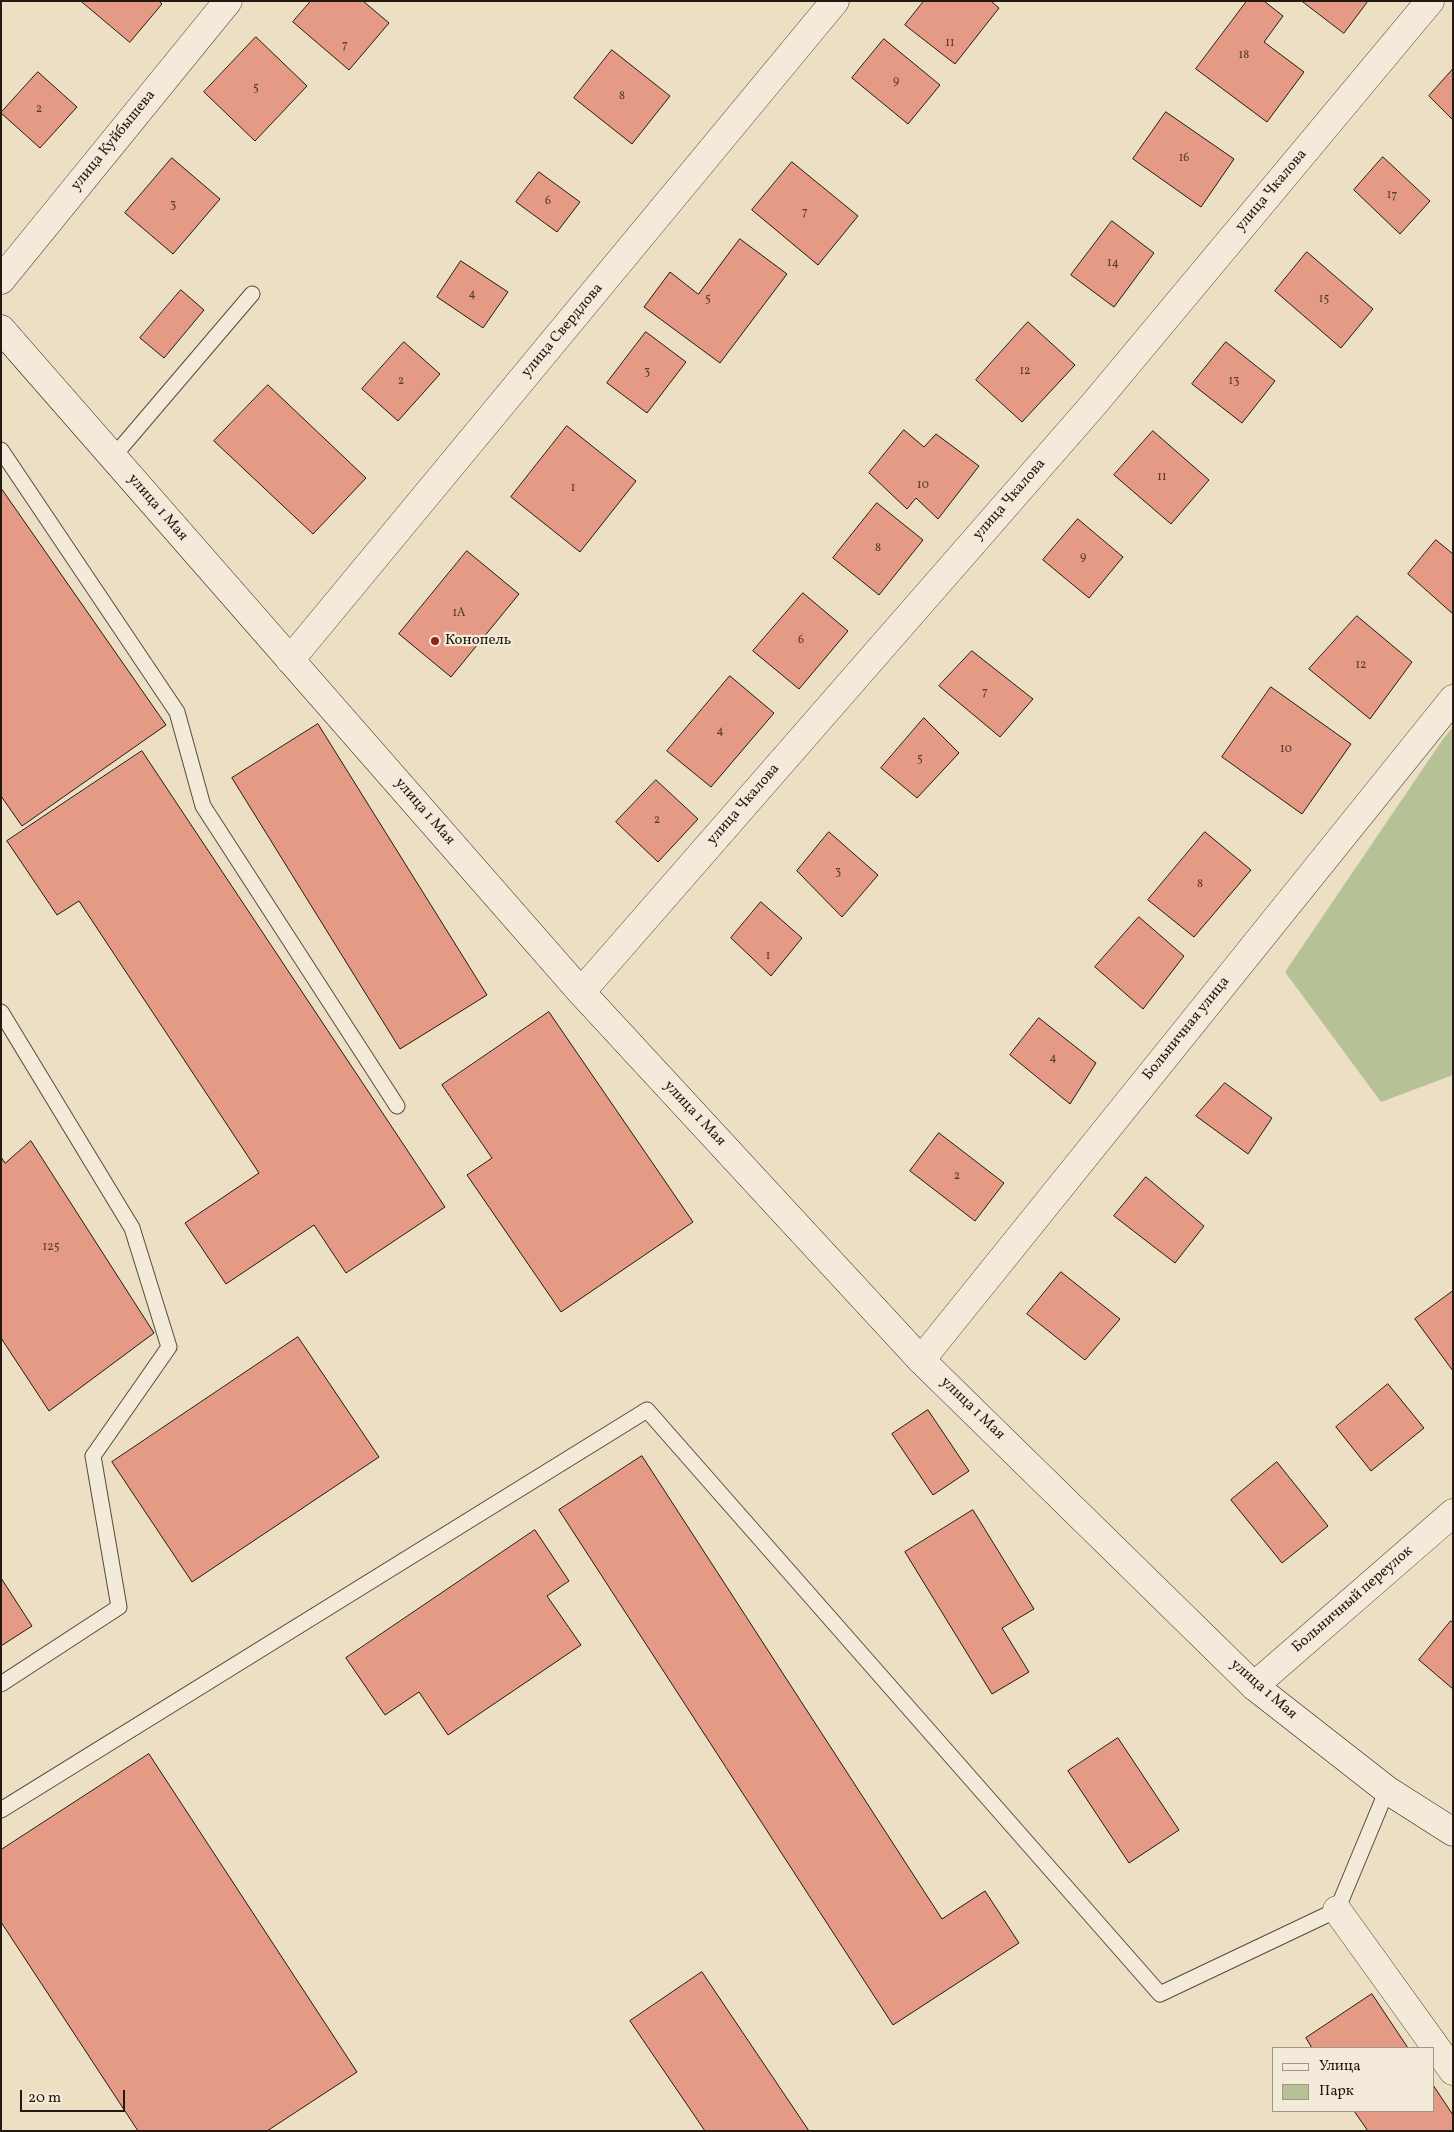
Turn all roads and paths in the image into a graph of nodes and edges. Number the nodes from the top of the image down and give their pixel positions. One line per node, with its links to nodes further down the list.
1 (228, 1): 4 (street, улица Куйбышева)
2 (835, 1): 9 (street, улица Свердлова)
3 (1430, 1): 11 (street, улица Чкалова)
4 (1, 280)
5 (252, 294): 8 (lane)
6 (1, 329): 8 (street, улица 1 Мая)
7 (1, 450): 13 (lane)
8 (113, 457): 9 (street, улица 1 Мая)
9 (290, 660): 11 (street, улица 1 Мая)
10 (1453, 699): 14 (street, Больничная улица)
11 (581, 992): 14 (street, улица 1 Мая)
12 (1, 1012): 16 (lane)
13 (397, 1106)
14 (921, 1360): 17 (street, улица 1 Мая)
15 (1453, 1513): 17 (street, Больничный переулок)
16 (1, 1684)
17 (1254, 1686): 18 (street, улица 1 Мая)
18 (1387, 1790): 20 (street, улица 1 Мая); 21 (lane)
19 (1, 1810): 21 (lane)
20 (1453, 1832)
21 (1337, 1910): 22 (street)
22 (1453, 2070)

